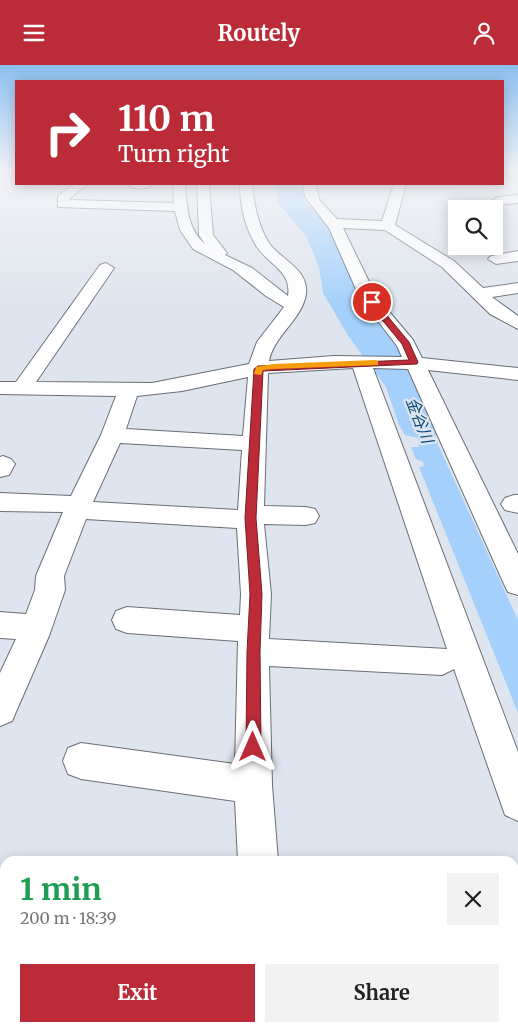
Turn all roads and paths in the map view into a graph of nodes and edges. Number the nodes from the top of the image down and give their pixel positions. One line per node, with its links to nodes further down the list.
1 (182, 216): 10 (street)
2 (205, 216): 10 (street)
3 (252, 216): 14 (street)
4 (325, 216): 6 (street)
5 (391, 216): 7 (street)
6 (332, 223): 7 (street); 16 (street)
7 (388, 226): 13 (street)
8 (518, 257): 9 (street)
9 (496, 259)
10 (227, 261): 14 (street)
11 (106, 268): 21 (street)
12 (518, 288): 13 (street)
13 (478, 294): 15 (street)
14 (293, 304): 18 (street)
15 (518, 324)
16 (409, 362): 17 (street); 19 (street); 29 (street)
17 (365, 363): 18 (street); 38 (street)
18 (258, 369): 22 (street); 24 (street)
19 (518, 374)
20 (0, 388): 21 (street)
21 (22, 388): 22 (street)
22 (129, 389): 23 (street)
23 (112, 435): 24 (street); 26 (street)
24 (254, 444): 28 (street)
25 (0, 502): 26 (street)
26 (78, 507): 28 (street); 32 (street)
27 (306, 516): 28 (street)
28 (250, 518): 33 (street)
29 (518, 585)
30 (127, 620): 33 (street)
31 (0, 625): 32 (street)
32 (35, 628): 35 (street)
33 (254, 641): 34 (street); 37 (street)
34 (442, 661)
35 (0, 710)
36 (81, 761): 37 (street)
37 (253, 785): 39 (street)
38 (518, 802)
39 (258, 856)

